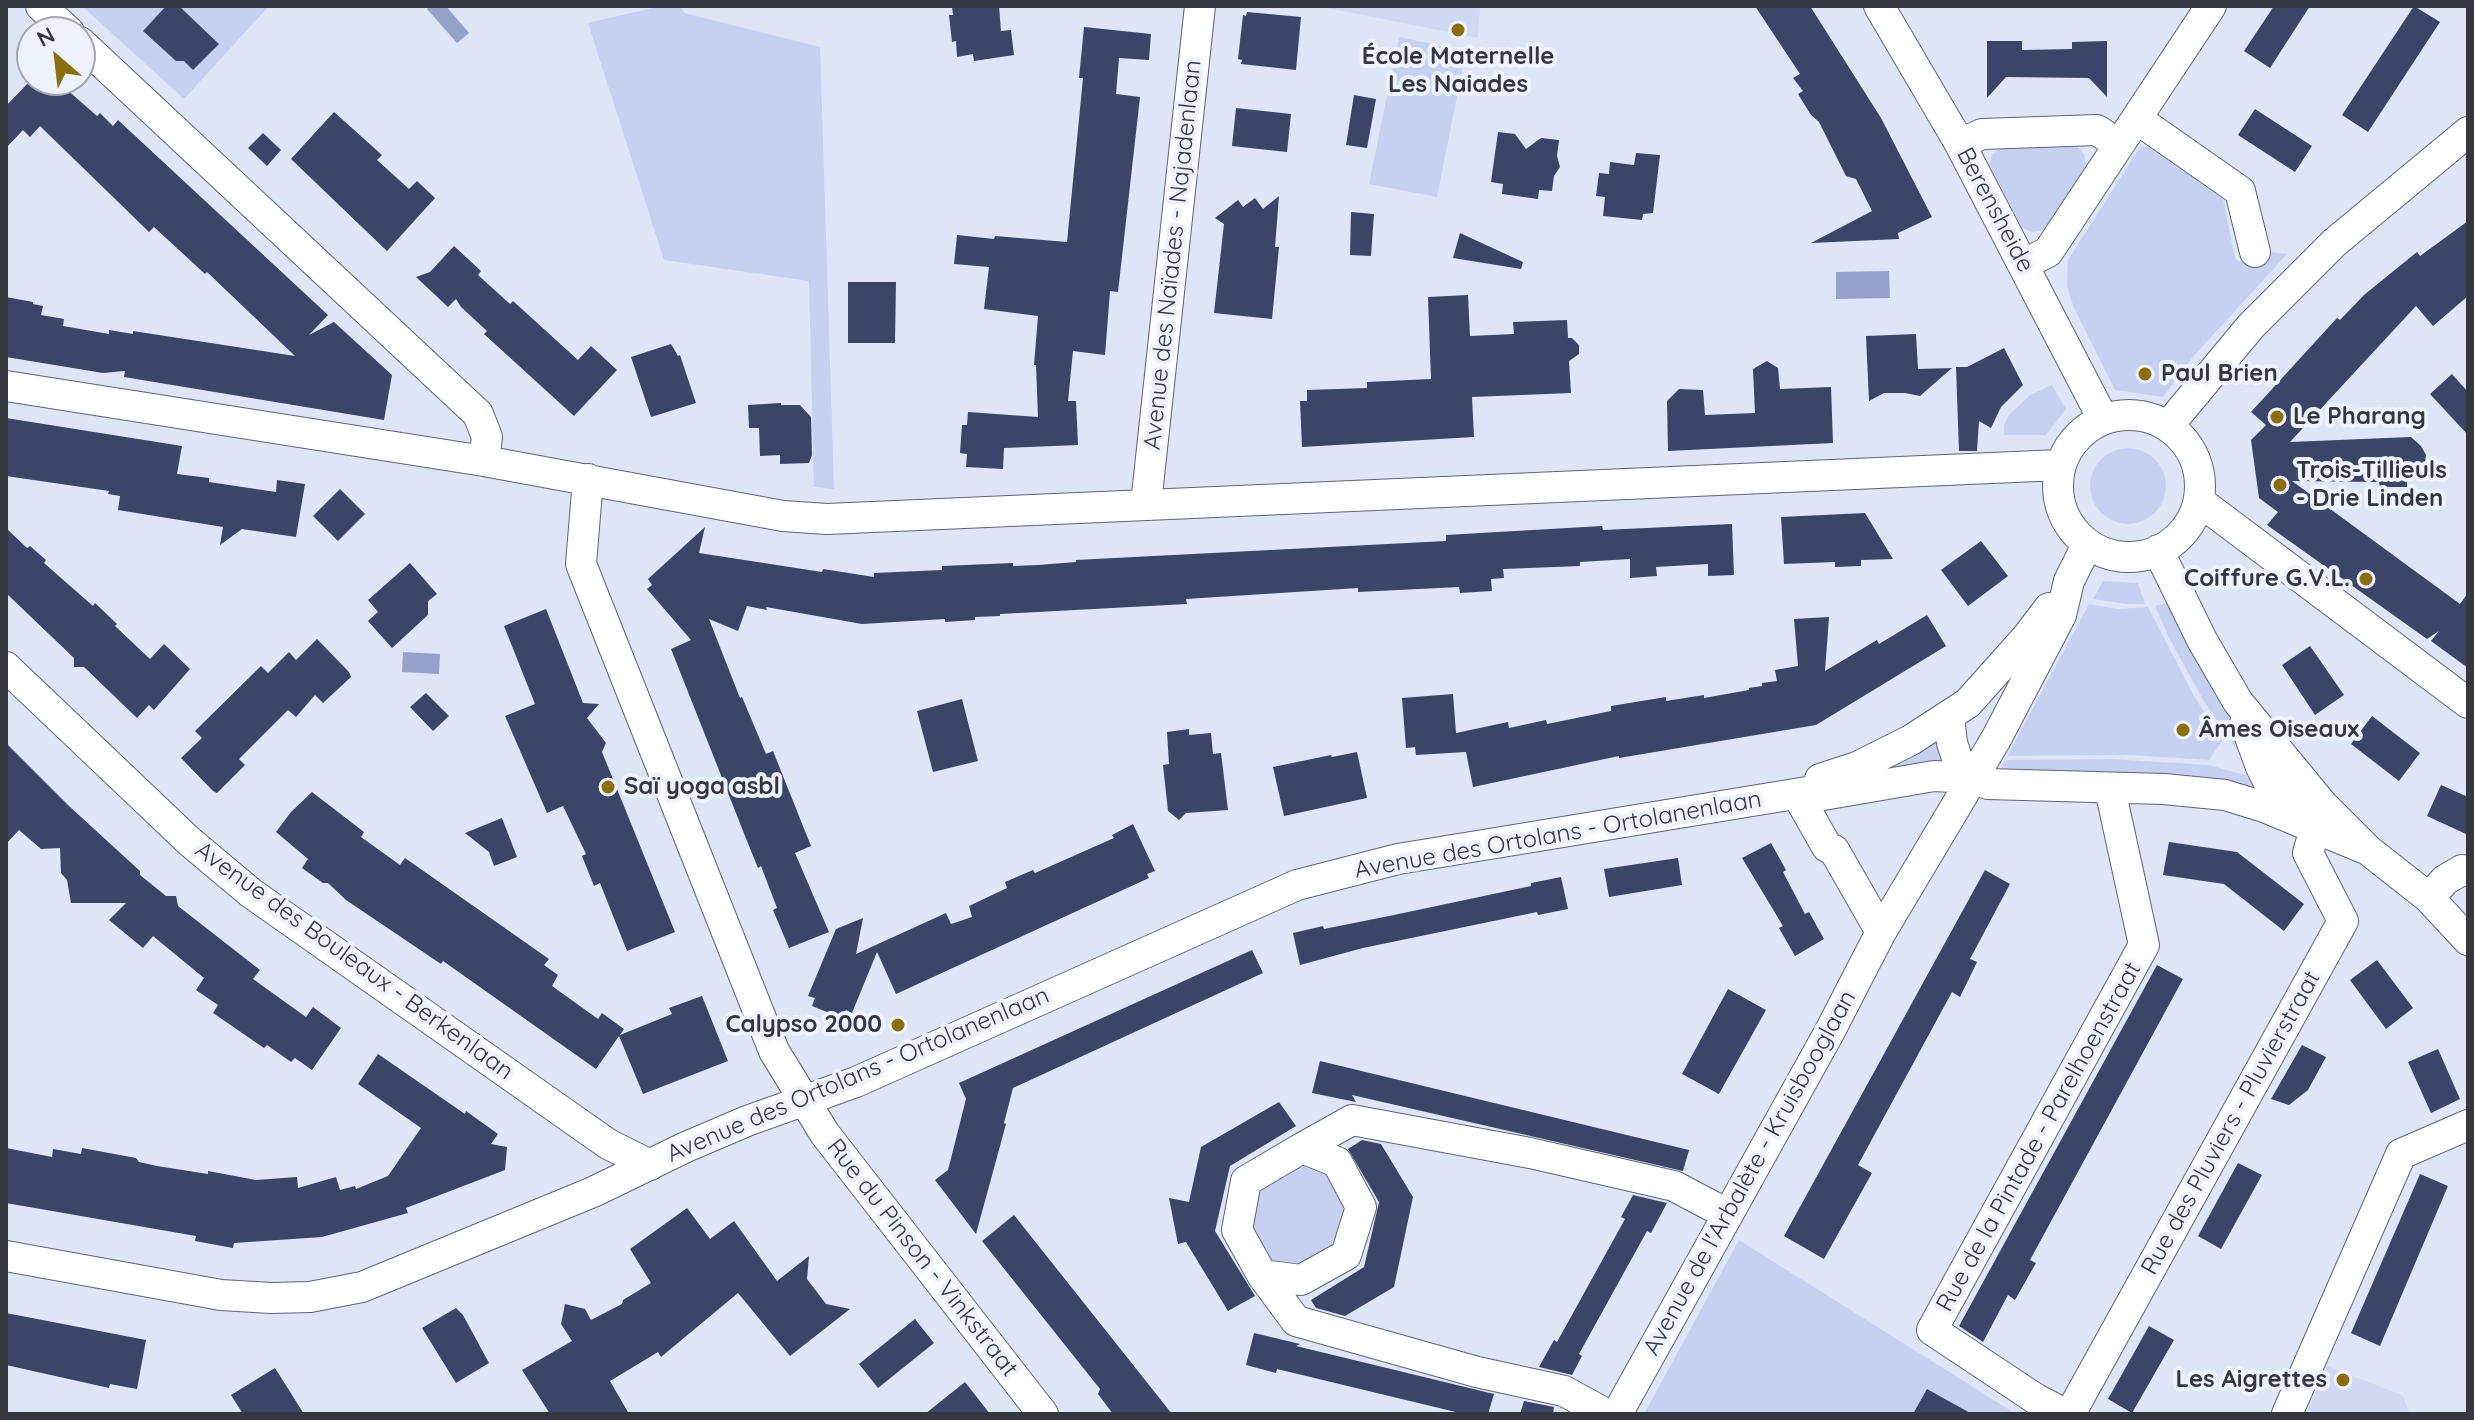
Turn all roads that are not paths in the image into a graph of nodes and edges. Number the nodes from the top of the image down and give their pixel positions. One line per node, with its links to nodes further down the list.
1 (1200, 6): 18 (street, Avenue des Naïades - Najadenlaan)
2 (1879, 6): 7 (street, Berensheide)
3 (2211, 6): 5 (street)
4 (96, 57): 14 (street)
5 (2137, 119): 8 (street); 9 (street)
6 (2468, 132): 13 (street)
7 (1960, 144): 8 (street); 10 (street, Berensheide)
8 (2119, 145): 10 (street)
9 (2255, 252)
10 (2024, 264): 12 (street, Berensheide)
11 (6, 386): 14 (street)
12 (2103, 419): 13 (street); 15 (street)
13 (2168, 426): 17 (street)
14 (484, 461): 16 (street)
15 (2060, 465): 18 (street); 19 (street)
16 (588, 479): 18 (street); 34 (street, Rue du Pinson - Vinkstraat)
17 (2199, 501): 20 (street); 23 (street)
18 (1146, 504)
19 (2087, 545): 20 (street); 21 (street, Avenue de l'Arbalète - Kruisbooglaan)
20 (2158, 550): 29 (street)
21 (2069, 581): 24 (street, Avenue des Ortolans - Ortolanenlaan); 25 (street, Avenue de l'Arbalète - Kruisbooglaan)
22 (6, 667): 37 (street, Avenue des Bouleaux - Berkenlaan)
23 (2468, 703)
24 (1958, 710): 25 (street); 26 (street); 28 (street, Avenue des Ortolans - Ortolanenlaan)
25 (1996, 739): 26 (street, Avenue de l'Arbalète - Kruisbooglaan)
26 (1971, 778): 27 (street, Avenue des Ortolans - Ortolanenlaan); 28 (street, Avenue des Ortolans - Ortolanenlaan); 32 (street, Avenue de l'Arbalète - Kruisbooglaan)
27 (2110, 789): 29 (street, Avenue des Ortolans - Ortolanenlaan); 44 (street, Rue de la Pintade - Parelhoenstraat)
28 (1802, 793): 32 (street); 34 (street, Avenue des Ortolans - Ortolanenlaan)
29 (2318, 816): 31 (street, Avenue des Ortolans - Ortolanenlaan); 44 (street, Rue des Pluviers - Pluvierstraat)
30 (2468, 871): 31 (street)
31 (2429, 898): 33 (street, Avenue des Ortolans - Ortolanenlaan)
32 (1881, 932): 38 (street, Avenue de l'Arbalète - Kruisbooglaan)
33 (2468, 940)
34 (803, 1100): 37 (street, Avenue des Ortolans - Ortolanenlaan); 41 (street, Rue du Pinson - Vinkstraat)
35 (2468, 1125): 45 (street)
36 (1302, 1148): 38 (street); 40 (street); 40 (street)
37 (650, 1165): 39 (street, Avenue des Ortolans - Ortolanenlaan)
38 (1727, 1214): 43 (street, Avenue de l'Arbalète - Kruisbooglaan)
39 (6, 1256)
40 (1262, 1275): 42 (street)
41 (1043, 1414)
42 (1606, 1414)
43 (1617, 1414)
44 (2068, 1414)
45 (2287, 1414)

